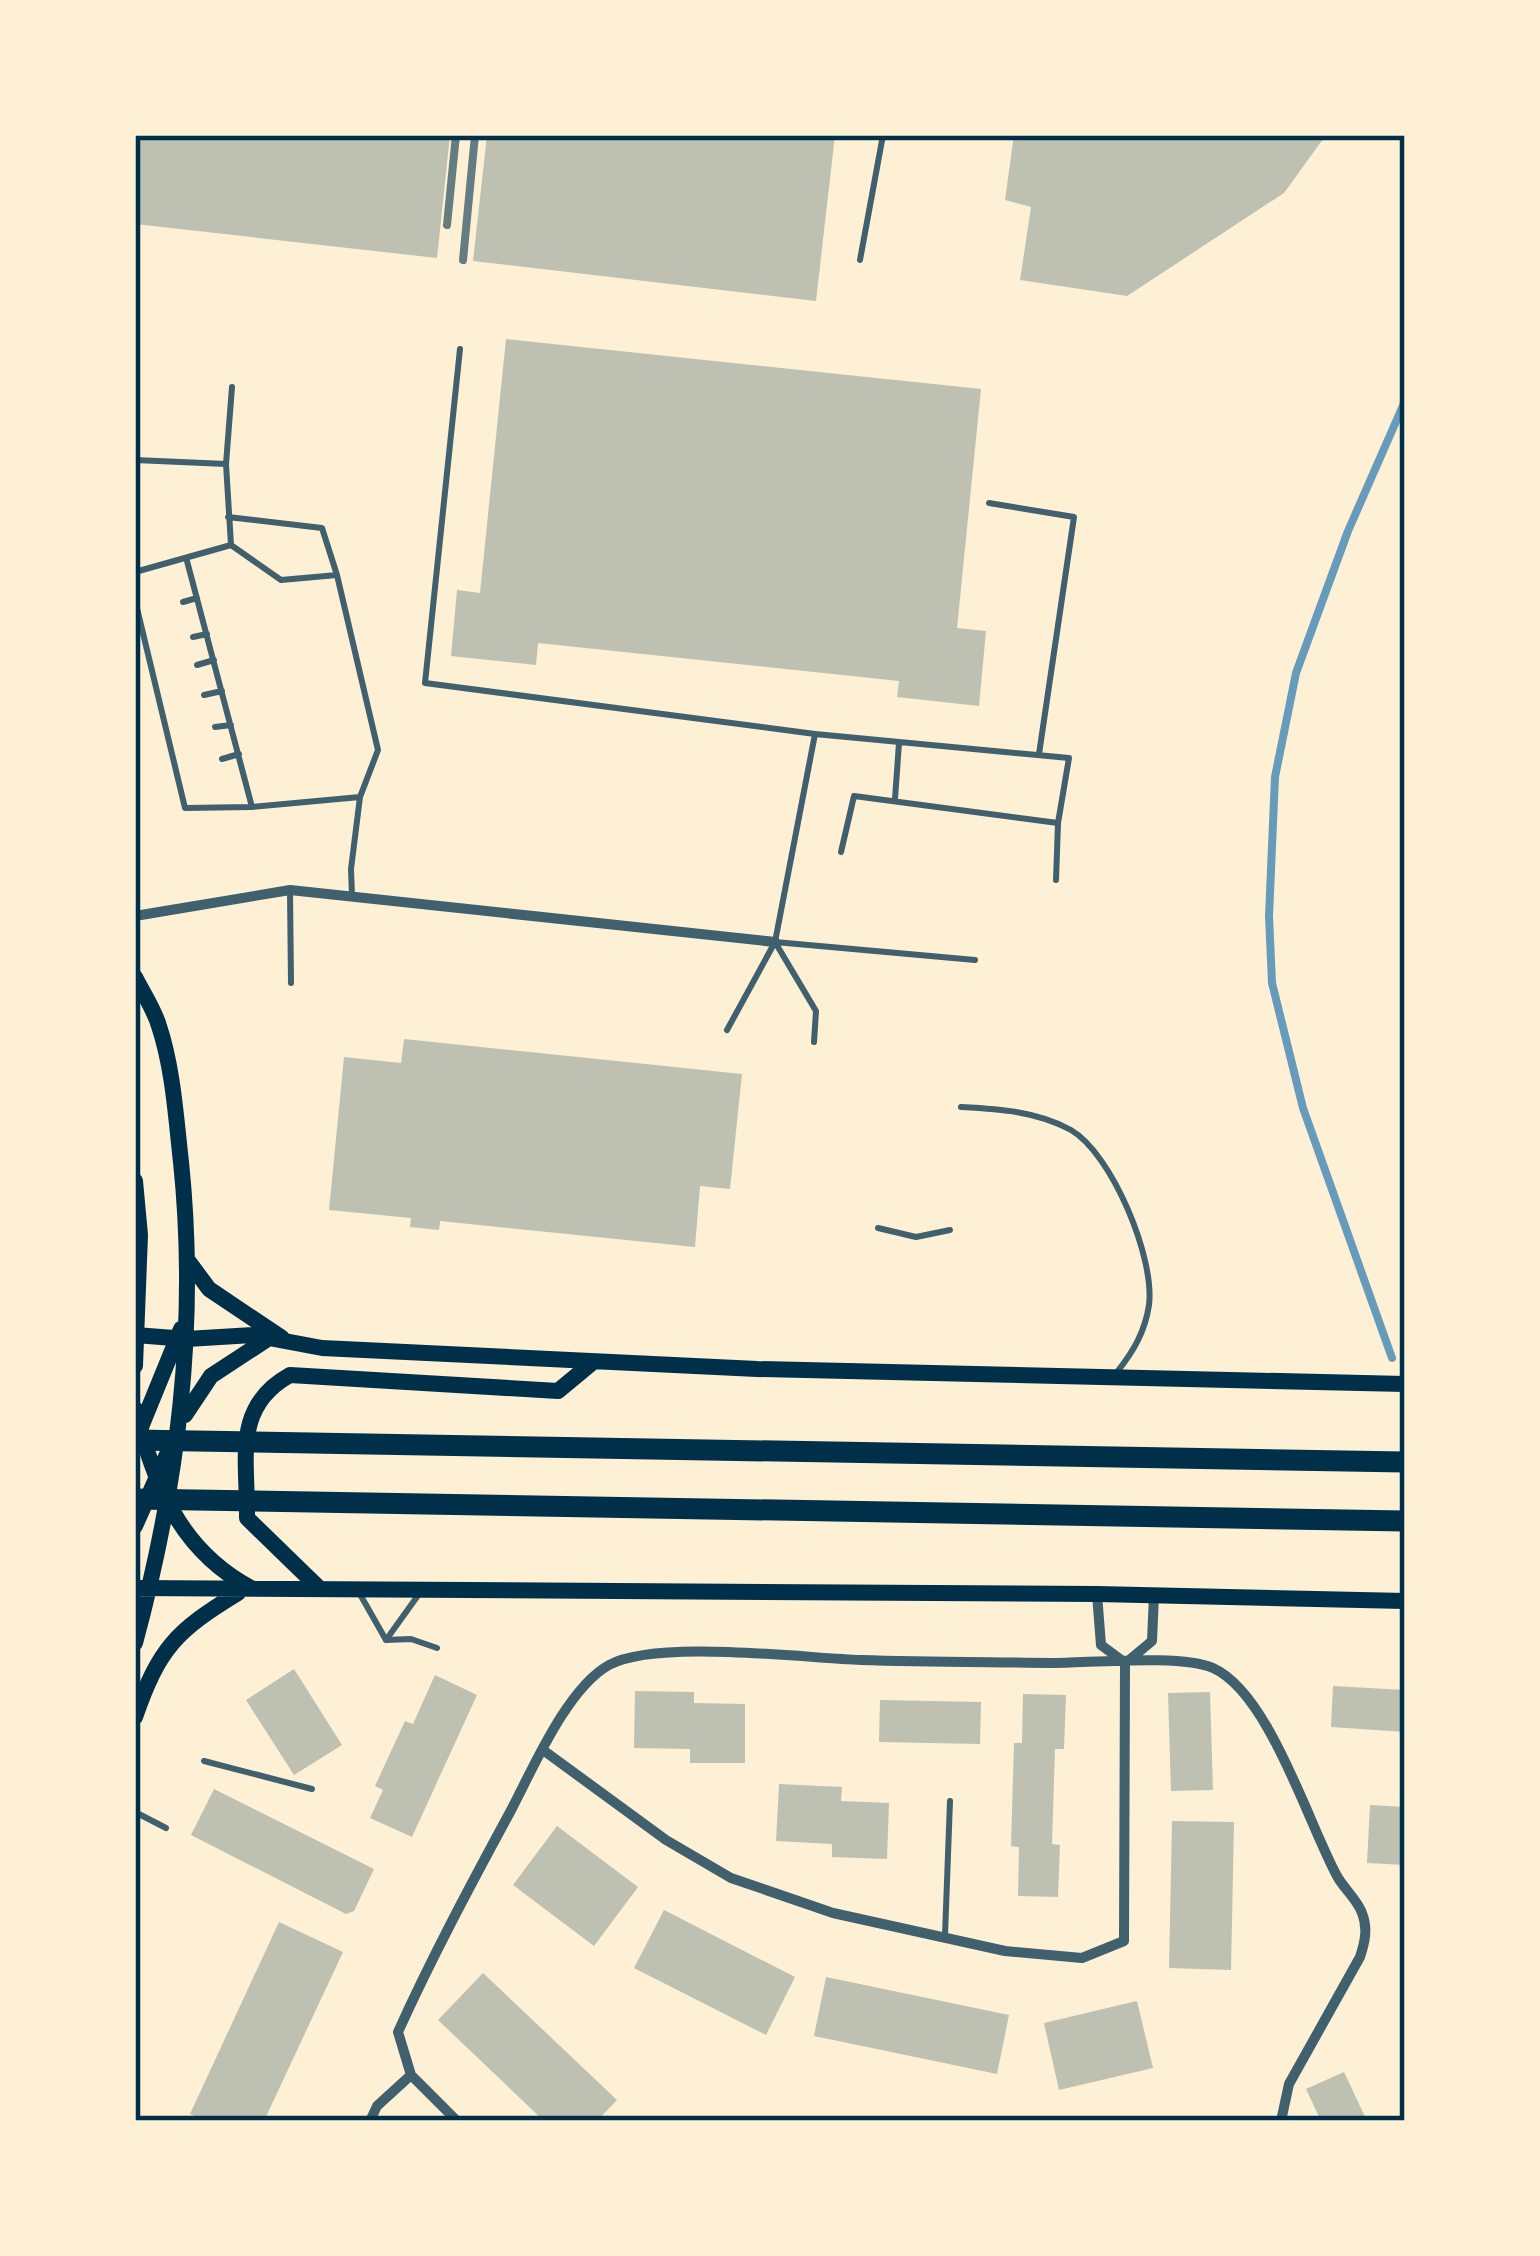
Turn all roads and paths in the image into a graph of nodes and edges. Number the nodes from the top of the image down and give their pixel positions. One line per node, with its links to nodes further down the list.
1 (884, 135): 2 (lane)
2 (860, 260)
3 (460, 349): 32 (lane)
4 (232, 387): 6 (lane)
5 (135, 464): 6 (lane)
6 (226, 464): 8 (lane)
7 (989, 503): 37 (lane)
8 (229, 518): 9 (lane); 12 (lane)
9 (231, 545): 10 (lane); 12 (lane)
10 (186, 560): 11 (lane); 13 (lane)
11 (135, 572)
12 (337, 575): 41 (lane)
13 (197, 598): 15 (lane); 18 (lane)
14 (135, 600): 17 (lane)
15 (182, 602)
16 (148, 611): 17 (lane)
17 (138, 613): 21 (lane)
18 (207, 634): 19 (lane); 22 (lane)
19 (193, 637)
20 (158, 645): 21 (lane)
21 (146, 646): 25 (lane)
22 (214, 660): 23 (lane); 26 (lane)
23 (197, 665)
24 (166, 674): 25 (lane)
25 (154, 677): 29 (lane)
26 (222, 691): 27 (lane); 30 (lane)
27 (204, 695)
28 (172, 702): 29 (lane)
29 (160, 705): 34 (lane)
30 (231, 725): 31 (lane); 36 (lane)
31 (215, 728)
32 (815, 734): 35 (lane); 50 (lane)
33 (179, 736): 34 (lane)
34 (168, 738): 40 (lane)
35 (899, 742): 37 (lane); 42 (lane)
36 (239, 754): 38 (lane); 43 (lane)
37 (1039, 754): 44 (lane)
38 (223, 759)
39 (190, 766): 40 (lane)
40 (176, 769): 43 (lane)
41 (360, 797): 43 (lane); 48 (lane)
42 (895, 799): 44 (lane); 45 (lane)
43 (252, 807)
44 (1058, 823): 46 (lane)
45 (841, 852)
46 (1056, 880)
47 (290, 890): 48 (street); 49 (street); 53 (lane)
48 (352, 897): 50 (street)
49 (135, 916)
50 (775, 942): 51 (lane); 54 (lane); 55 (lane)
51 (975, 960)
52 (135, 977): 60 (main road)
53 (291, 983)
54 (727, 1030)
55 (814, 1042)
56 (961, 1107): 67 (lane)
57 (135, 1181): 61 (main road)
58 (878, 1228): 59 (lane)
59 (950, 1230)
60 (189, 1262): 62 (main road); 64 (main road)
61 (136, 1335): 62 (main road); 66 (main road)
62 (183, 1338): 63 (main road); 70 (main road); 71 (main road)
63 (266, 1340): 64 (main road); 70 (main road)
64 (293, 1345): 65 (main road)
65 (593, 1362): 67 (main road); 79 (main road)
66 (135, 1366)
67 (1113, 1378): 68 (main road)
68 (1405, 1384)
69 (135, 1409): 71 (main road)
70 (180, 1425): 73 (main road); 75 (main road)
71 (137, 1437): 72 (highway); 73 (main road)
72 (1405, 1462)
73 (156, 1480): 75 (main road); 77 (main road)
74 (135, 1499): 76 (highway)
75 (167, 1507): 78 (main road); 82 (main road)
76 (1405, 1521)
77 (135, 1526)
78 (142, 1588): 82 (main road); 87 (main road)
79 (319, 1588): 80 (main road); 82 (main road)
80 (355, 1588): 81 (main road); 88 (lane)
81 (426, 1589): 83 (main road); 88 (lane)
82 (250, 1591): 91 (main road)
83 (1097, 1594): 84 (main road); 90 (street)
84 (1154, 1595): 85 (main road); 90 (street)
85 (1405, 1601)
86 (135, 1602): 87 (main road)
87 (138, 1633)
88 (386, 1640): 89 (lane)
89 (437, 1648)
90 (1125, 1663): 92 (street); 98 (street); 102 (street)
91 (135, 1717)
92 (543, 1750): 98 (street); 99 (street)
93 (204, 1761): 94 (lane)
94 (312, 1789)
95 (950, 1802): 98 (lane)
96 (135, 1812): 97 (lane)
97 (166, 1828)
98 (945, 1939)
99 (411, 2075): 100 (street); 101 (street)
100 (370, 2121)
101 (458, 2121)
102 (1281, 2121)

